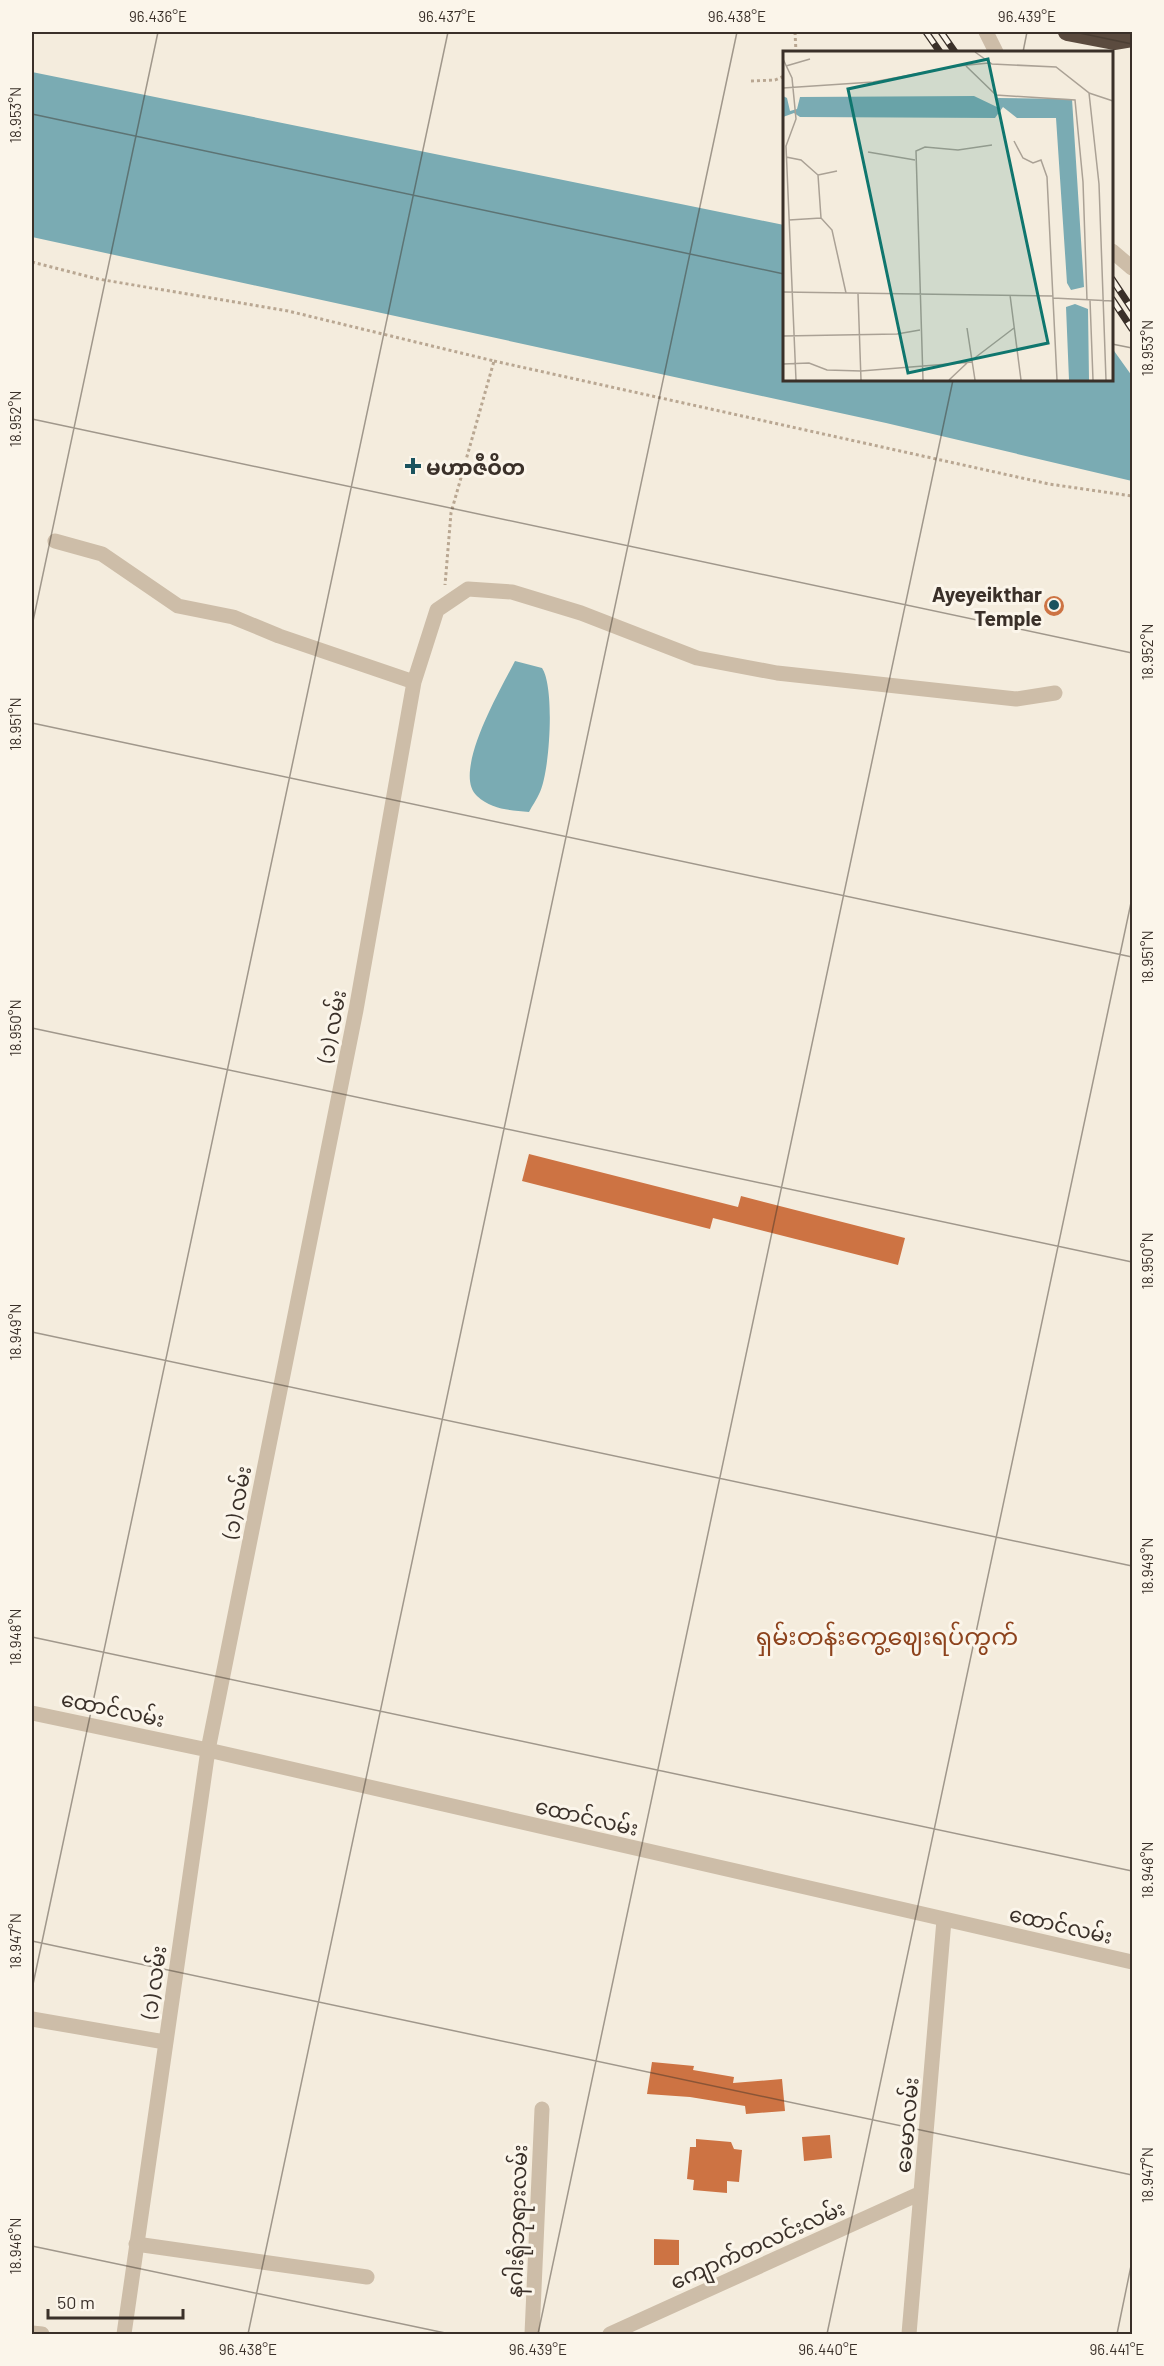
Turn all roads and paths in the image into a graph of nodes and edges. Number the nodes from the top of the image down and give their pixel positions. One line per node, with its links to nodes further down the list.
1 (795, 32): 5 (path)
2 (986, 32): 6 (street)
3 (1067, 32): 4 (highway)
4 (1132, 38)
5 (796, 51)
6 (996, 51)
7 (783, 76): 8 (path)
8 (751, 81)
9 (1113, 252): 11 (street)
10 (32, 262): 12 (path)
11 (1132, 268)
12 (494, 361): 13 (path); 15 (path)
13 (1132, 496)
14 (55, 541): 16 (street)
15 (443, 606): 16 (street, (၁) လမ်း); 17 (street)
16 (414, 682): 19 (street, (၁) လမ်း)
17 (1055, 693)
18 (32, 1713): 19 (street, ထောင်လမ်း)
19 (208, 1750): 20 (street, ထောင်လမ်း); 23 (street, (၁) လမ်း)
20 (944, 1920): 21 (street, ထောင်လမ်း); 25 (street, ခေမာလမ်း)
21 (1132, 1962)
22 (32, 2019): 23 (street)
23 (165, 2042): 26 (street, (၁) လမ်း)
24 (542, 2109): 31 (street, နဂါးရုံဘုရားလမ်း)
25 (921, 2193): 32 (street, ကျောက်တလင်းလမ်း); 33 (street, ခေမာလမ်း)
26 (136, 2244): 27 (street); 30 (street, (၁) လမ်း)
27 (367, 2277)
28 (32, 2333): 29 (street)
29 (42, 2334)
30 (124, 2334)
31 (532, 2334)
32 (610, 2334)
33 (909, 2334)

